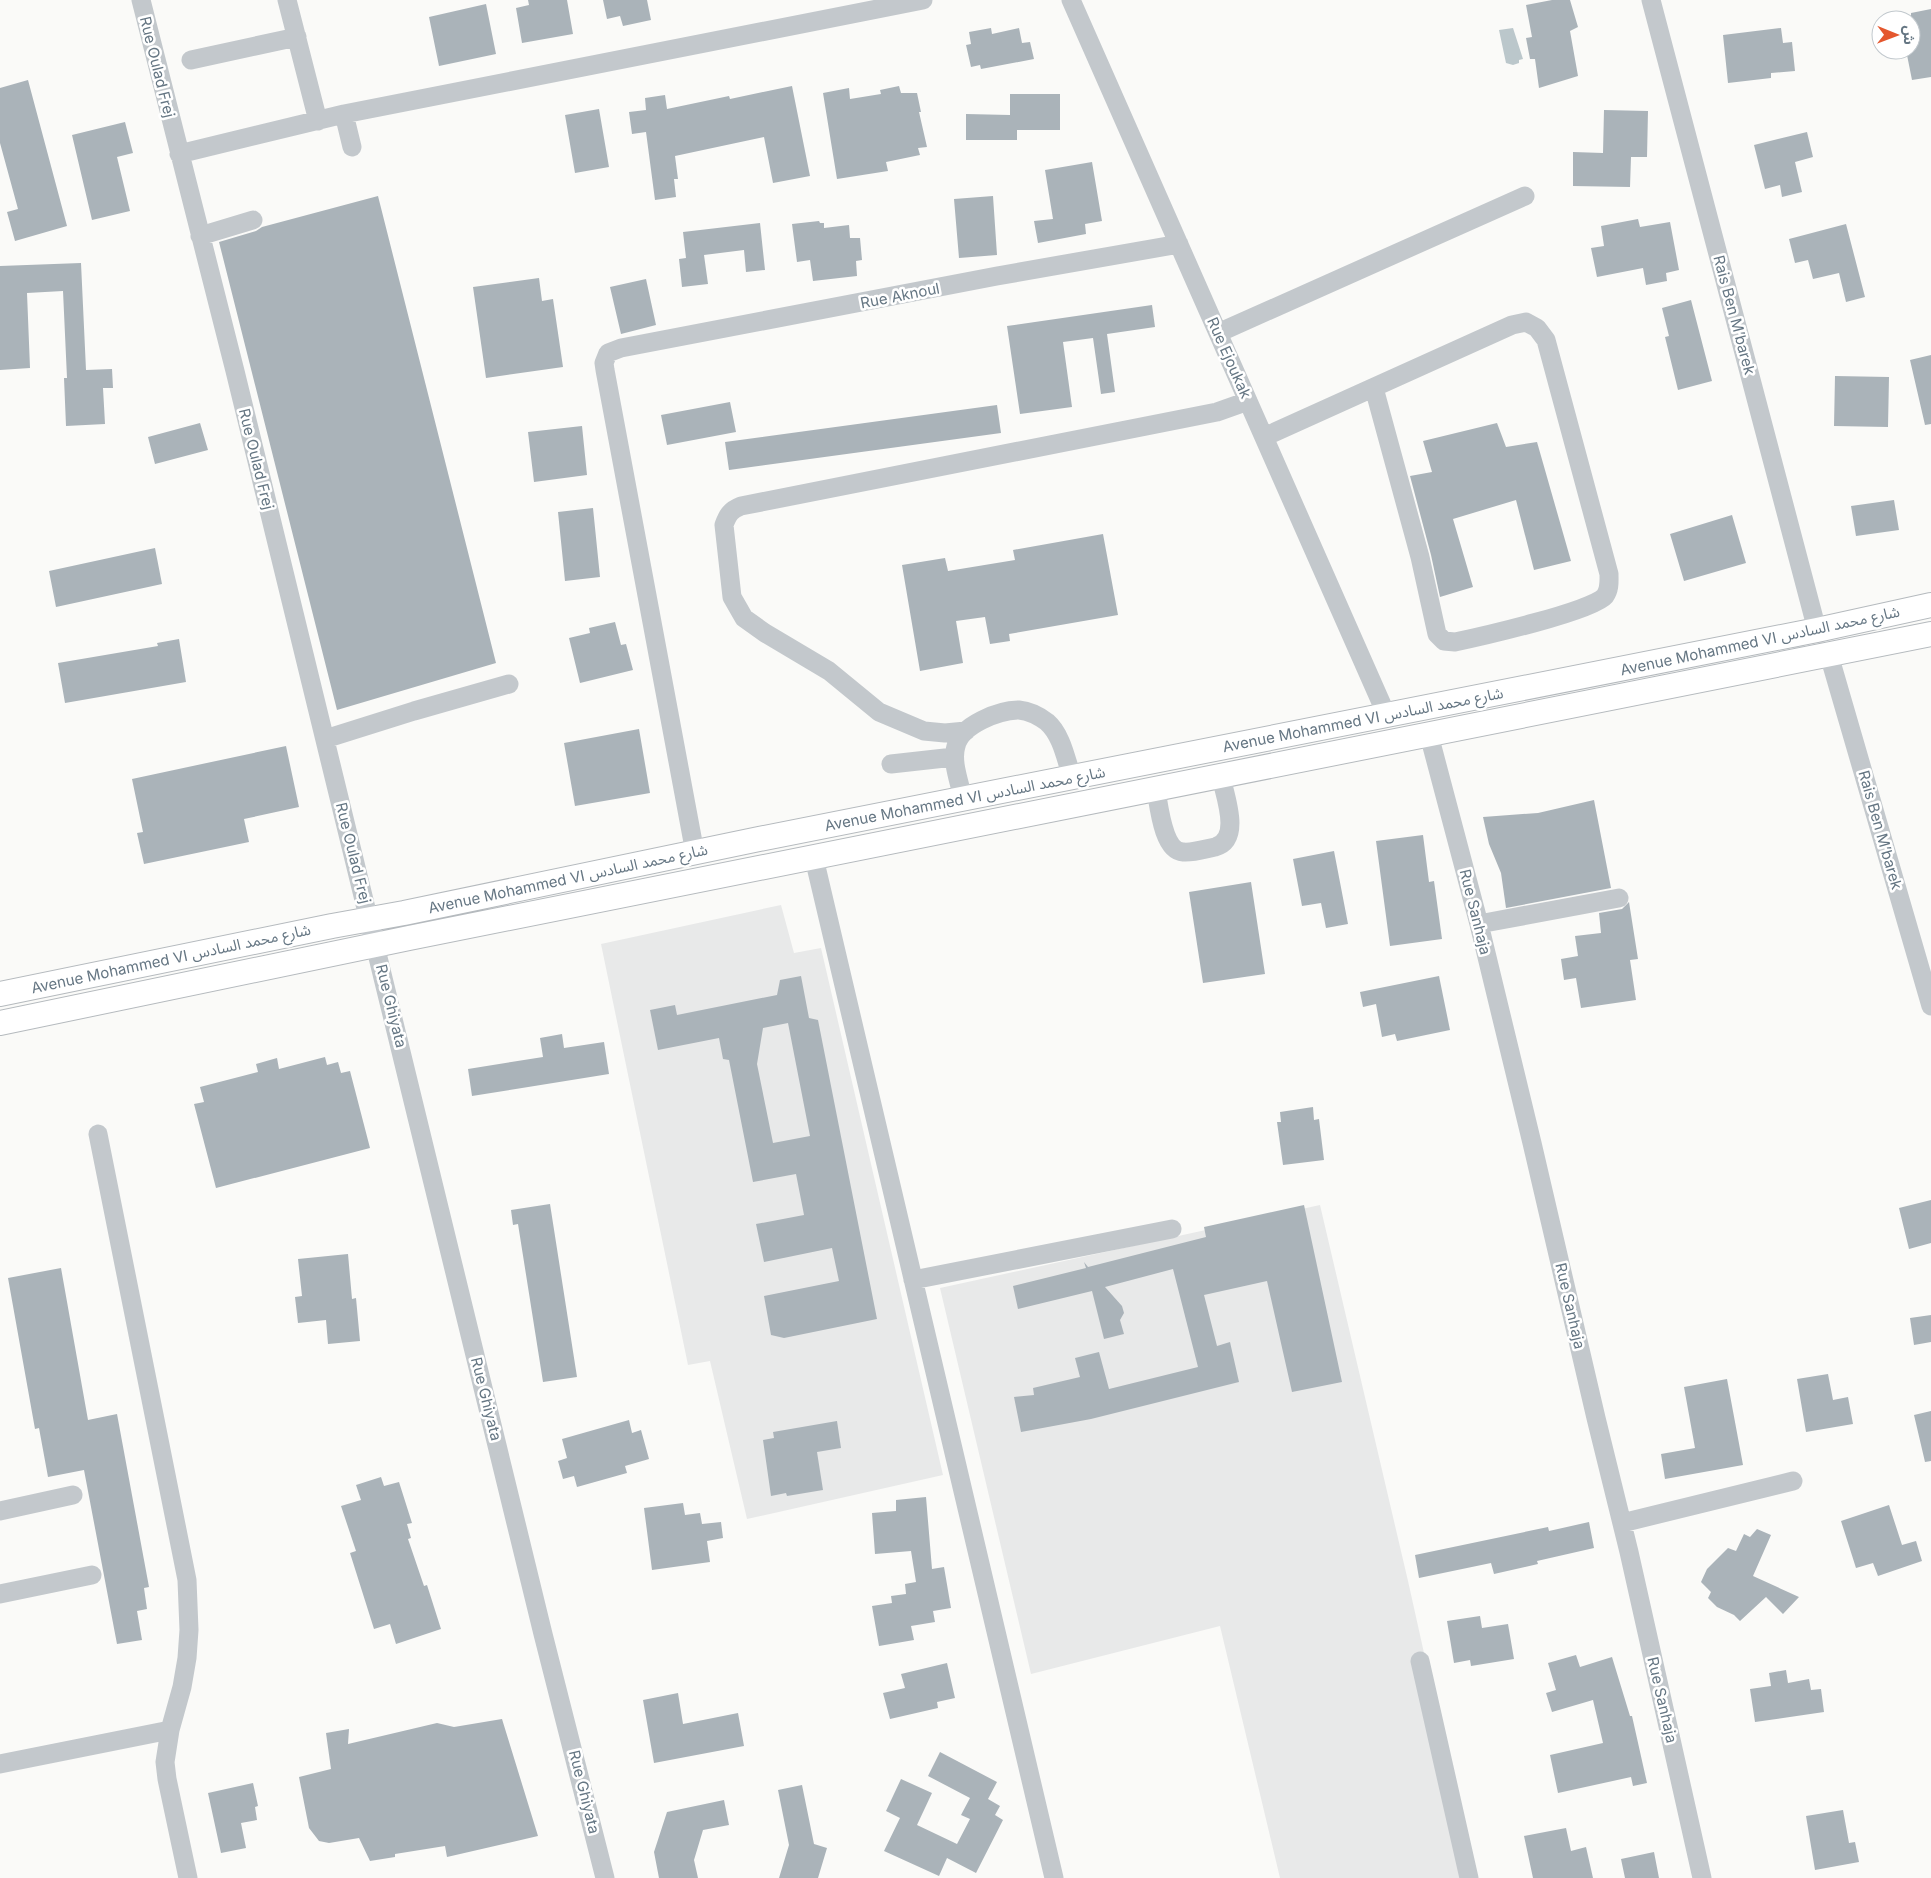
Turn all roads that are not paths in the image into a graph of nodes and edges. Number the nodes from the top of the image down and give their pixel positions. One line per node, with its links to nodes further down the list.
1 (141, 0): 11 (street, Rue Oulad Frej)
2 (287, 0): 6 (street)
3 (924, 0): 8 (street)
4 (1071, 0): 15 (street, Rue Ejoukak)
5 (1651, 0): 21 (street, Rais Ben M’barek)
6 (297, 37): 7 (street); 9 (street)
7 (191, 60)
8 (344, 114): 9 (street); 10 (street)
9 (318, 121): 11 (street)
10 (352, 147)
11 (179, 154): 14 (street, Rue Oulad Frej)
12 (1525, 196): 16 (street)
13 (253, 220): 14 (street)
14 (200, 236): 28 (street, Rue Oulad Frej)
15 (1179, 244): 16 (street, Rue Ejoukak); 35 (street, Rue Aknoul)
16 (1218, 333): 18 (street, Rue Ejoukak)
17 (1374, 388): 17 (street); 19 (street)
18 (1248, 401): 19 (street, Rue Ejoukak); 26 (street)
19 (1264, 437): 25 (street, Rue Ejoukak)
20 (1931, 605): 21 (main road, Avenue Mohammed VI شارع محمد السادس)
21 (1817, 630): 25 (main road, Avenue Mohammed VI شارع محمد السادس)
22 (1931, 634): 23 (main road, Avenue Mohammed VI شارع محمد السادس)
23 (1828, 655): 27 (main road, Avenue Mohammed VI شارع محمد السادس); 42 (street, Rais Ben M’barek)
24 (509, 684): 28 (street)
25 (1387, 716): 31 (main road, Avenue Mohammed VI شارع محمد السادس)
26 (966, 731): 29 (street); 31 (street)
27 (1430, 735): 32 (main road, Avenue Mohammed VI شارع محمد السادس); 39 (street, Rue Sanhaja)
28 (325, 739): 38 (street, Rue Oulad Frej)
29 (954, 757): 30 (street); 34 (street)
30 (890, 764)
31 (1072, 777): 34 (main road, Avenue Mohammed VI شارع محمد السادس)
32 (1221, 777): 33 (main road, Avenue Mohammed VI شارع محمد السادس); 33 (street)
33 (1156, 790): 36 (main road, Avenue Mohammed VI شارع محمد السادس)
34 (963, 799): 35 (main road, Avenue Mohammed VI شارع محمد السادس)
35 (696, 853): 38 (main road, Avenue Mohammed VI شارع محمد السادس)
36 (814, 858): 40 (main road, Avenue Mohammed VI شارع محمد السادس); 46 (street)
37 (1619, 898): 39 (street)
38 (369, 920): 40 (street, Rue Ghiyata); 41 (main road, Avenue Mohammed VI شارع محمد السادس)
39 (1479, 924): 50 (street, Rue Sanhaja)
40 (376, 946): 43 (main road, Avenue Mohammed VI شارع محمد السادس); 57 (street, Rue Ghiyata)
41 (0, 994)
42 (1931, 1006)
43 (0, 1023)
44 (98, 1134): 54 (street)
45 (1172, 1229): 46 (street)
46 (913, 1280): 58 (street)
47 (1793, 1481): 50 (street)
48 (73, 1495): 49 (street)
49 (0, 1511)
50 (1622, 1523): 60 (street, Rue Sanhaja)
51 (92, 1575): 52 (street)
52 (0, 1594)
53 (1420, 1661): 59 (street)
54 (170, 1730): 55 (street); 56 (street)
55 (0, 1764)
56 (188, 1878)
57 (605, 1878)
58 (1054, 1878)
59 (1469, 1878)
60 (1702, 1878)

